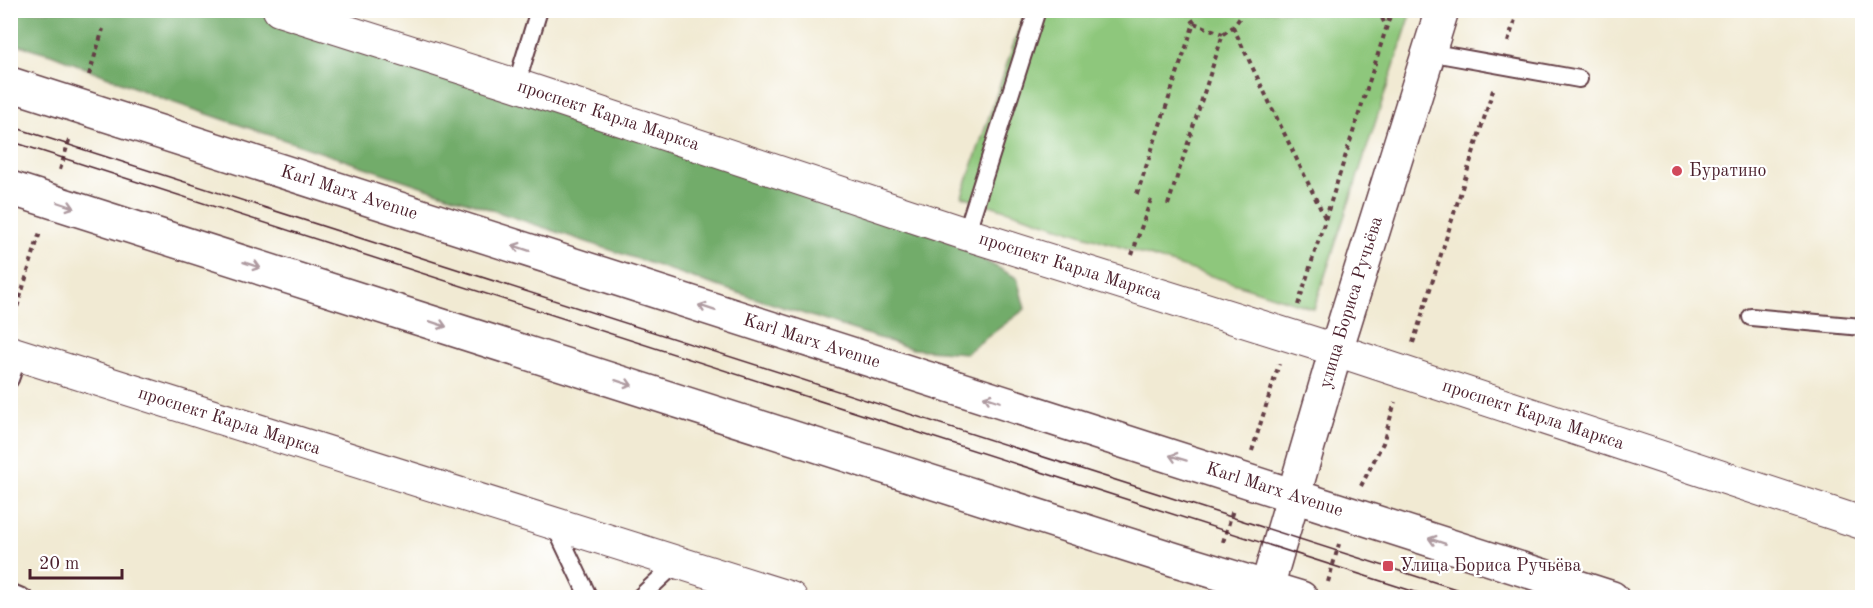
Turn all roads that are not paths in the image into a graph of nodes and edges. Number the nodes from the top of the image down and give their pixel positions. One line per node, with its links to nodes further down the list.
1 (279, 10): 8 (street, проспект Карла Маркса)
2 (539, 10): 8 (lane)
3 (1037, 10): 10 (lane)
4 (1442, 10): 5 (main road, улица Бориса Ручьёва)
5 (1428, 52): 6 (lane); 13 (main road, улица Бориса Ручьёва)
6 (1579, 79)
7 (10, 84): 15 (main road, Karl Marx Avenue, one-way to 7)
8 (516, 85): 10 (street, проспект Карла Маркса)
9 (10, 188): 20 (main road, one-way to 20)
10 (966, 234): 13 (street, проспект Карла Маркса)
11 (1751, 317): 12 (lane)
12 (1863, 327)
13 (1336, 350): 15 (main road, улица Бориса Ручьёва); 17 (street, проспект Карла Маркса)
14 (13, 353): 16 (street, проспект Карла Маркса)
15 (1294, 494): 20 (main road, улица Бориса Ручьёва); 26 (main road, Karl Marx Avenue, one-way to 15)
16 (553, 521): 18 (street, проспект Карла Маркса); 23 (lane)
17 (1863, 523)
18 (688, 564): 24 (lane); 25 (street, проспект Карла Маркса)
19 (10, 592): 22 (lane)
20 (1266, 592): 21 (main road)
21 (1314, 592)
22 (24, 597)
23 (589, 597)
24 (639, 597)
25 (791, 597)
26 (1612, 597)

